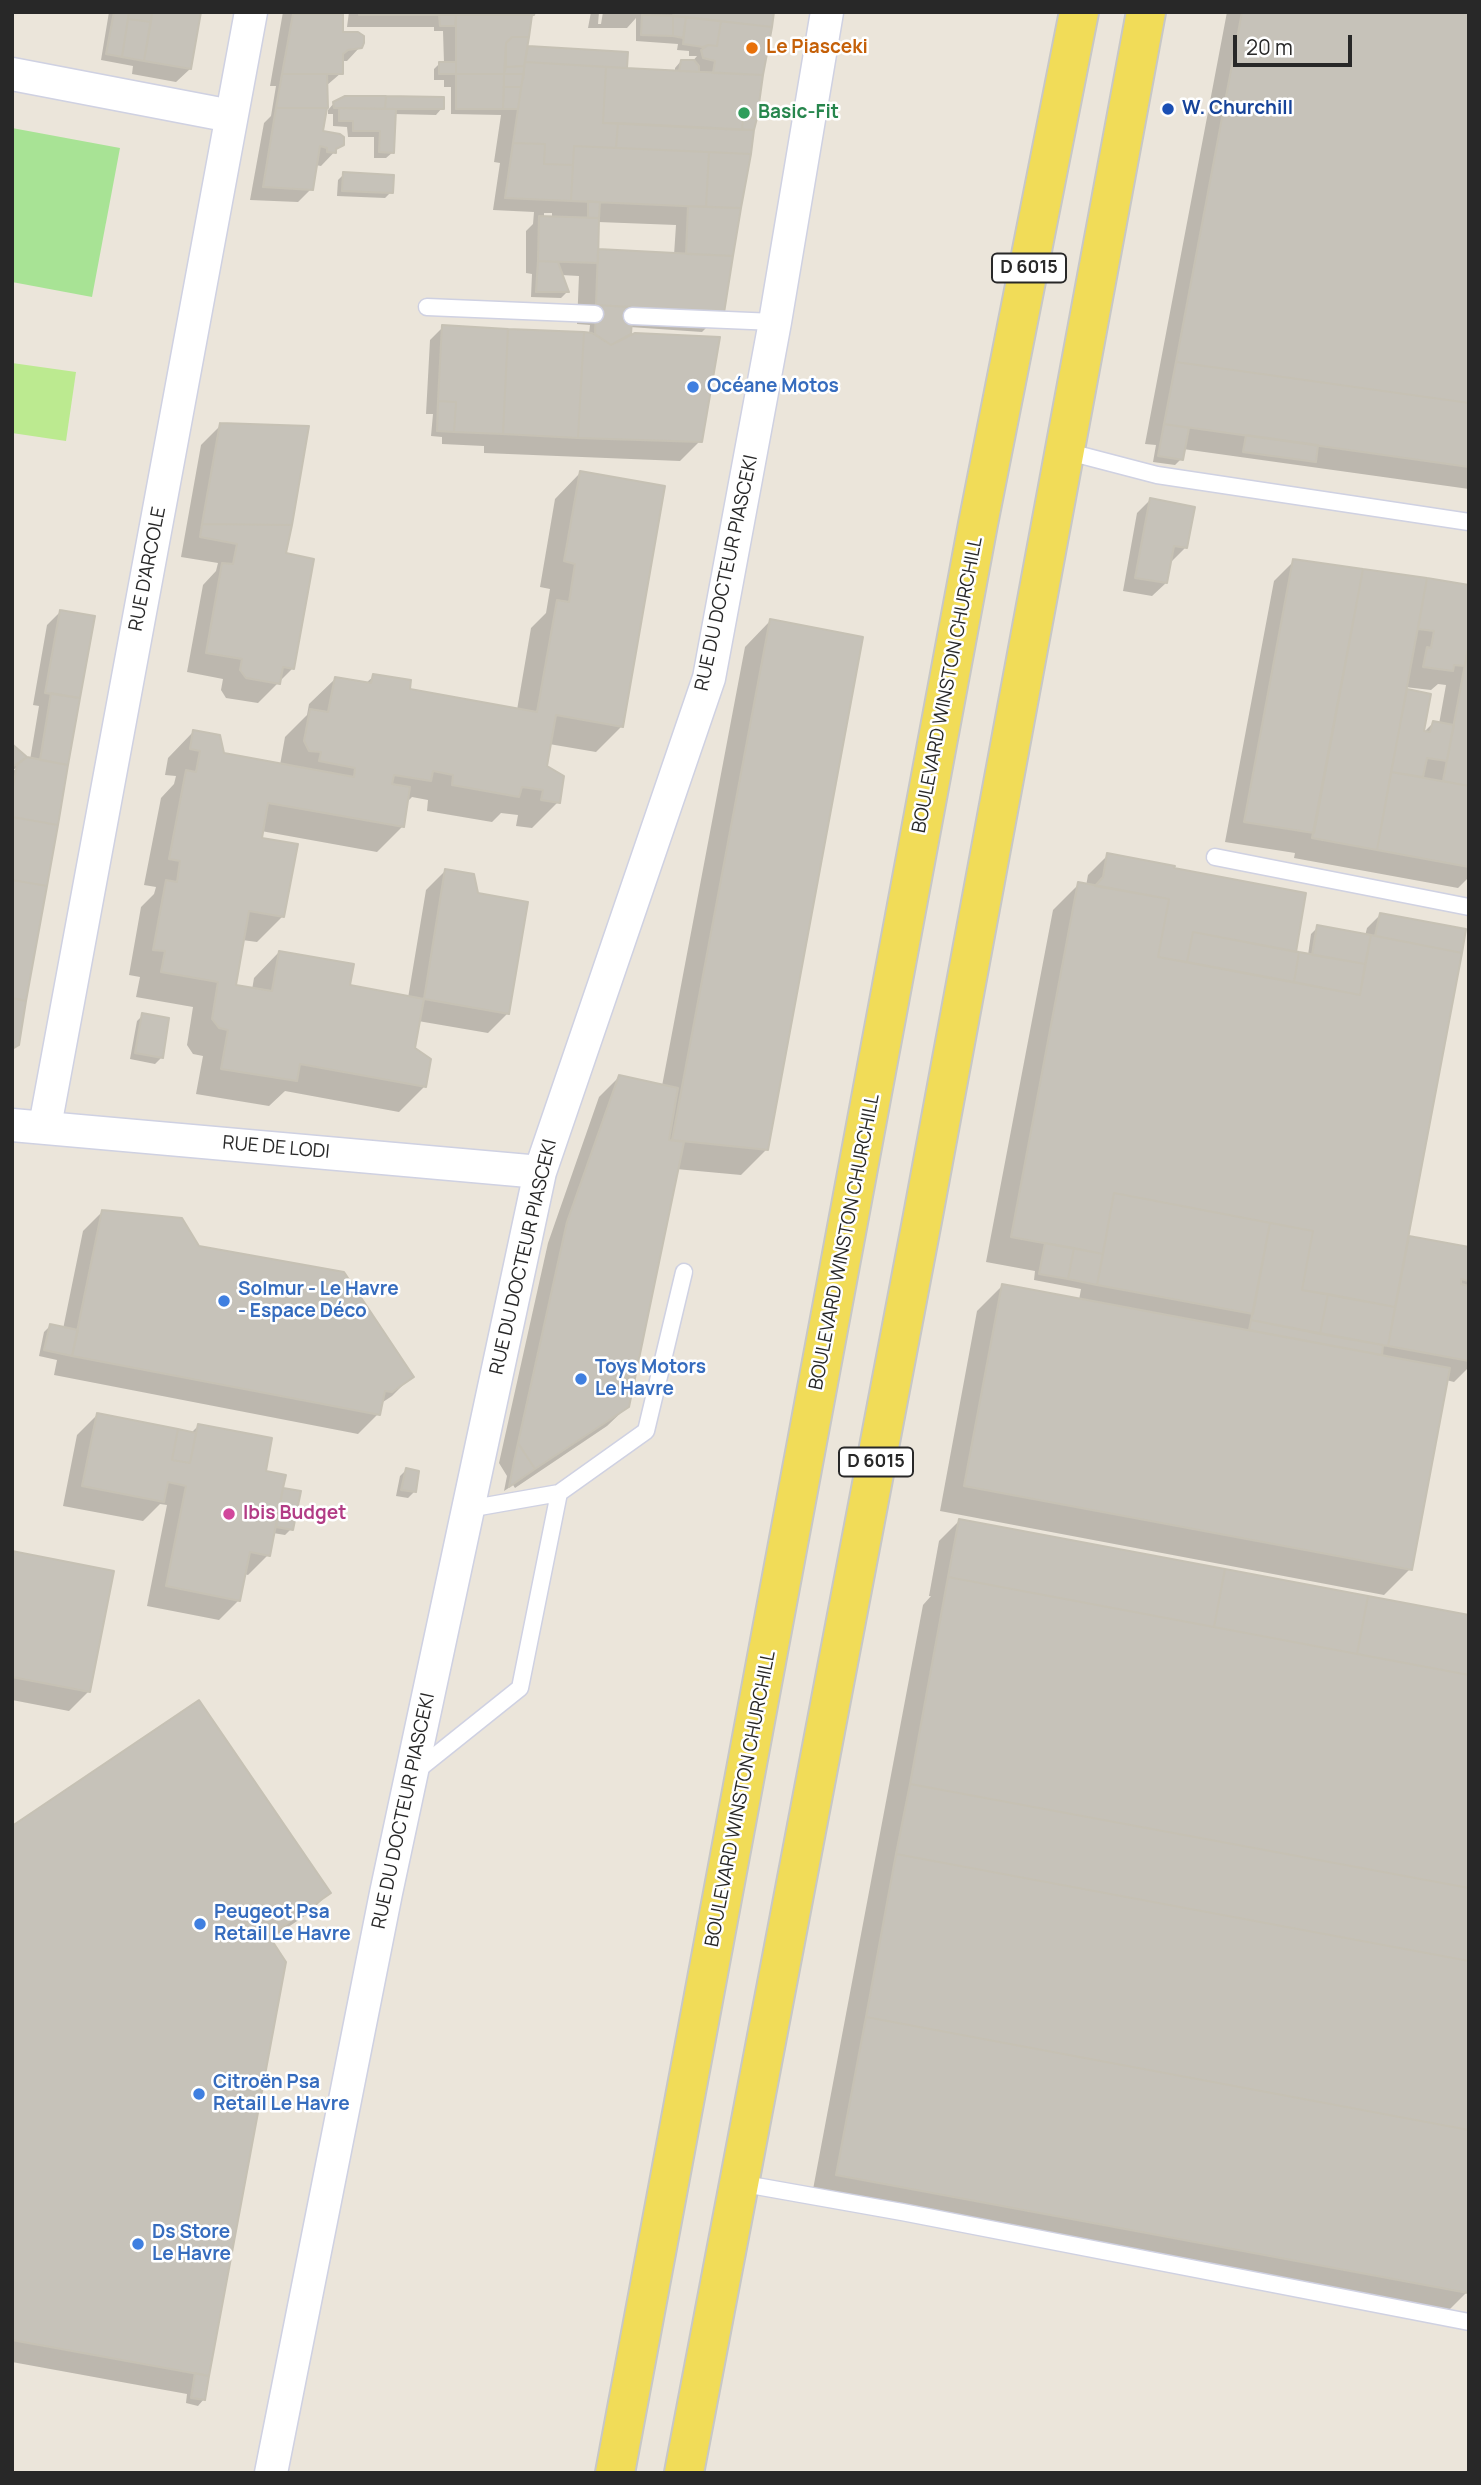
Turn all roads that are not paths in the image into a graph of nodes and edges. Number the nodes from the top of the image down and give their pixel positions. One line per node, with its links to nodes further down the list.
1 (251, 12): 6 (street, RUE D'ARCOLE)
2 (827, 12): 10 (street, RUE DU DOCTEUR PIASCEKI)
3 (1079, 12): 25 (main road, BOULEVARD WINSTON CHURCHILL / D 6015)
4 (1146, 12): 11 (main road, D 6015)
5 (12, 74): 6 (street)
6 (231, 116): 16 (street, RUE D'ARCOLE)
7 (427, 307): 8 (lane)
8 (596, 314)
9 (632, 316): 10 (lane)
10 (775, 321): 17 (street, RUE DU DOCTEUR PIASCEKI)
11 (1063, 451): 12 (lane); 22 (main road, D 6015)
12 (1469, 522)
13 (1215, 856): 14 (lane)
14 (1469, 907)
15 (12, 1125): 16 (street, RUE DE LODI)
16 (45, 1126): 17 (street, RUE DE LODI)
17 (540, 1172): 20 (street, RUE DU DOCTEUR PIASCEKI)
18 (684, 1272): 19 (lane)
19 (559, 1493): 20 (lane); 21 (lane)
20 (468, 1509): 21 (street, RUE DU DOCTEUR PIASCEKI)
21 (411, 1775): 24 (street, RUE DU DOCTEUR PIASCEKI)
22 (737, 2183): 23 (lane); 26 (main road, D 6015)
23 (1469, 2322)
24 (271, 2473)
25 (615, 2473)
26 (684, 2473)

